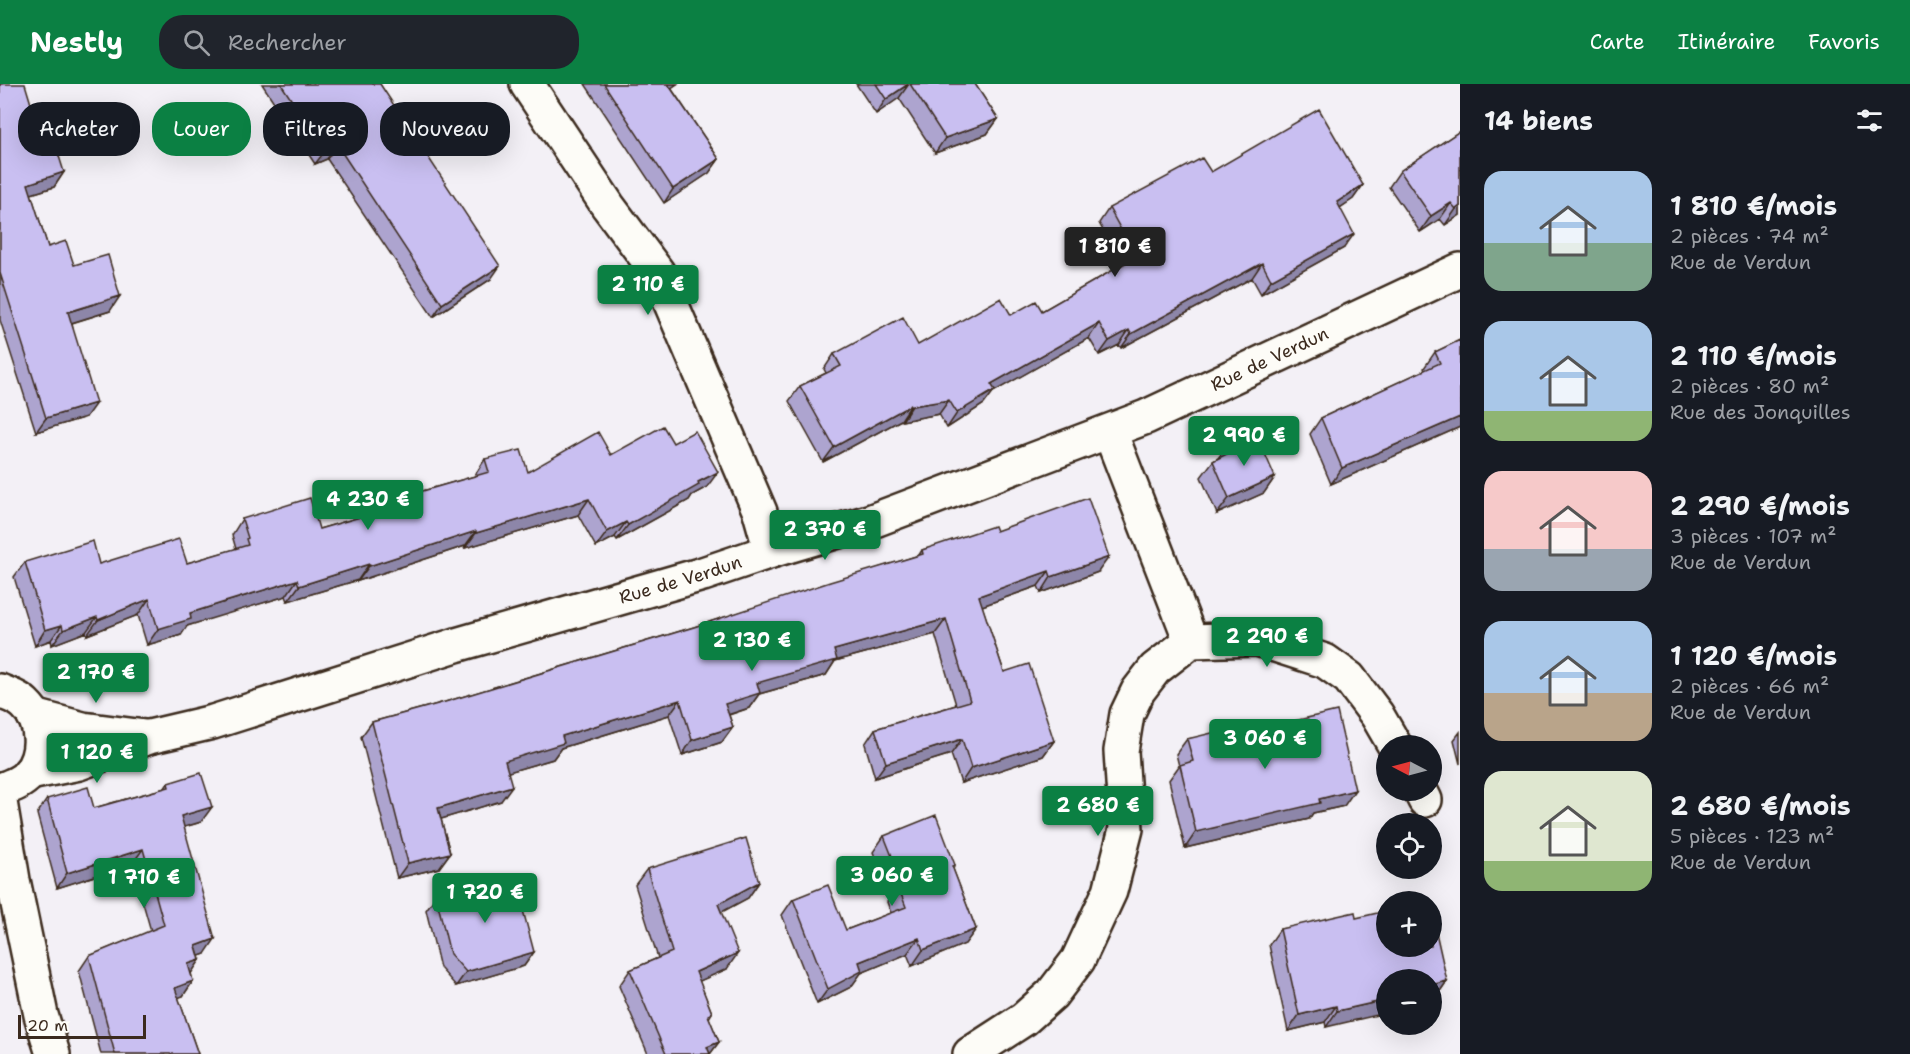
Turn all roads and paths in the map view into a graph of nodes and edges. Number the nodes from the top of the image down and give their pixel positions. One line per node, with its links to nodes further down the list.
1 (527, 84): 4 (street)
2 (1460, 270): 3 (street, Rue de Verdun)
3 (1110, 432): 4 (street, Rue de Verdun); 5 (street)
4 (771, 551): 9 (street, Rue de Verdun)
5 (1191, 641): 8 (street); 14 (street)
6 (0, 691): 7 (street)
7 (34, 716): 9 (street, Rue de Verdun); 10 (street)
8 (1389, 735)
9 (149, 737): 10 (street, Rue de Verdun)
10 (29, 773): 11 (street)
11 (0, 790)
12 (0, 802): 13 (street)
13 (53, 1054)
14 (970, 1054)

